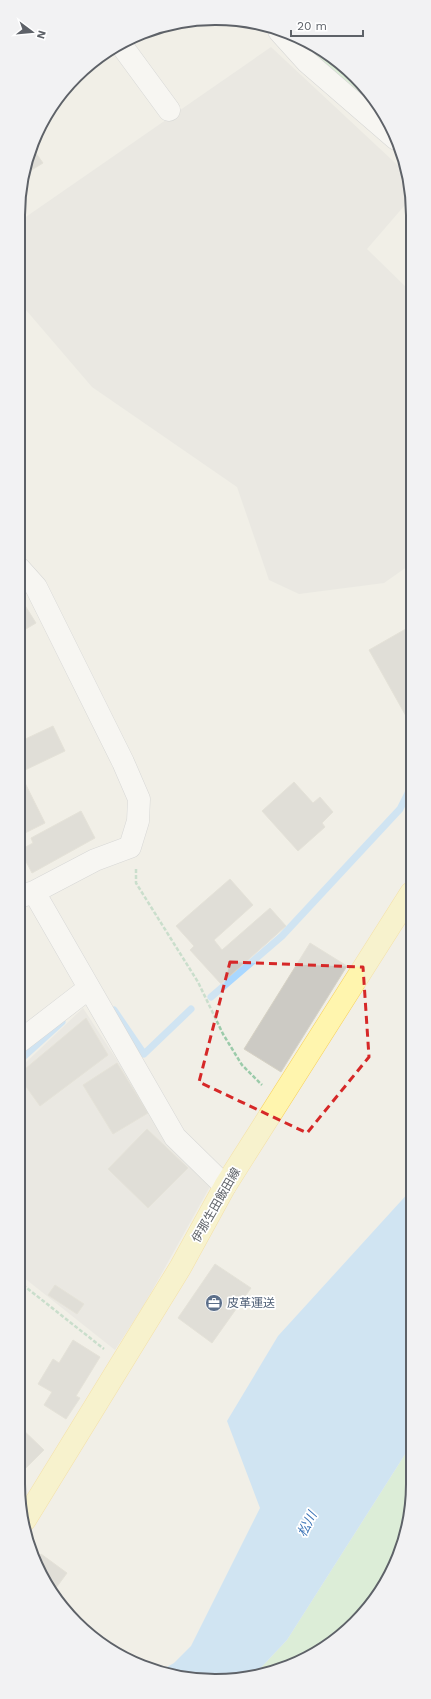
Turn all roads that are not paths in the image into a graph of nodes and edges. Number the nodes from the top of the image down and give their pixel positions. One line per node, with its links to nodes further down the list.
1 (287, 39): 4 (street)
2 (124, 49): 3 (street)
3 (169, 110)
4 (385, 130)
5 (25, 575): 6 (street)
6 (27, 894): 8 (street)
7 (406, 901): 10 (main road, 伊那生田飯田線)
8 (90, 988): 9 (street); 10 (street)
9 (25, 1037)
10 (225, 1186): 11 (main road, 伊那生田飯田線)
11 (28, 1515)

